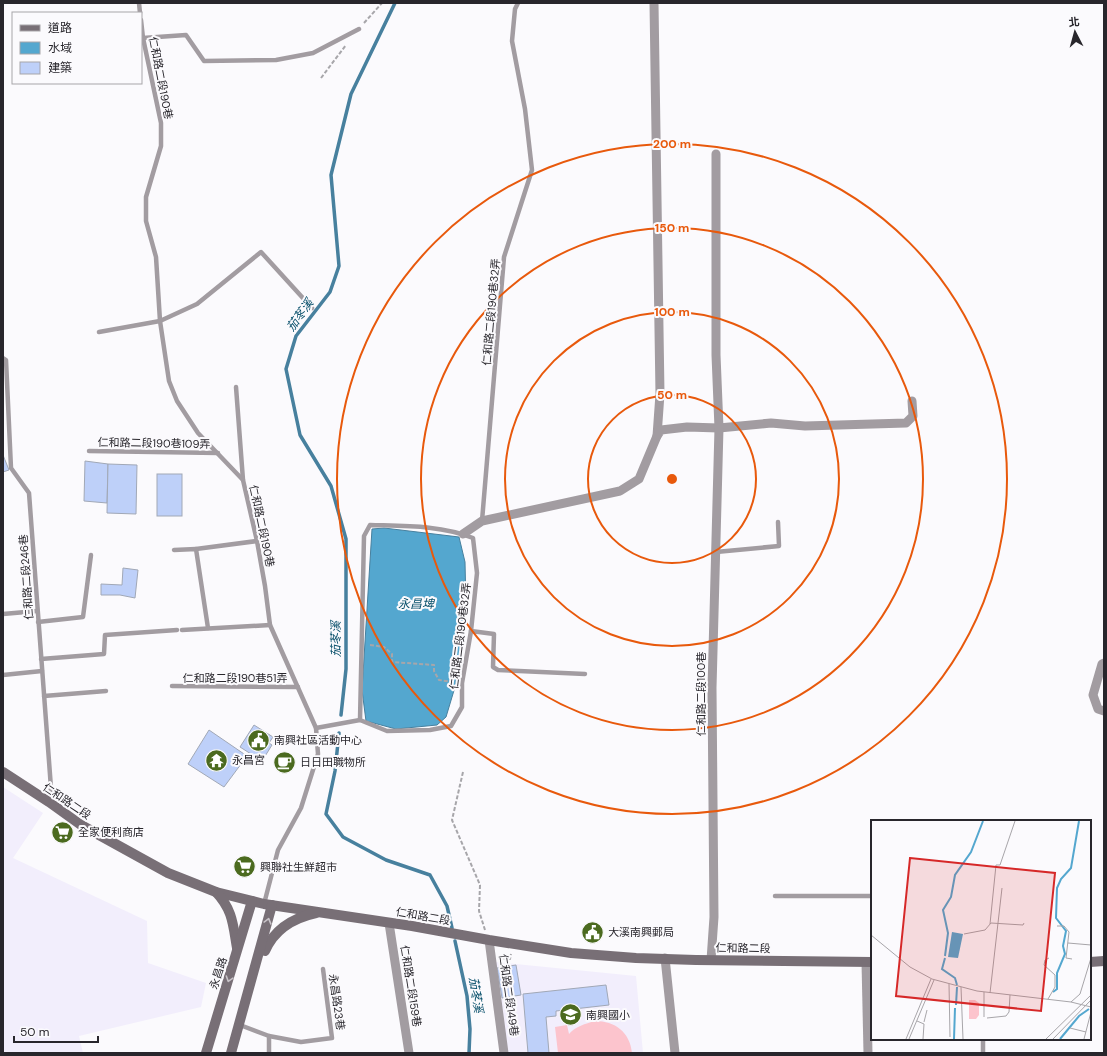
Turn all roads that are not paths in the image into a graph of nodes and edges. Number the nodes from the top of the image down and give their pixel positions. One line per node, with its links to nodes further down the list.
1 (518, 3): 18 (lane, 仁和路二段190巷32弄)
2 (654, 3): 14 (street)
3 (142, 29): 5 (lane, 仁和路二段190巷)
4 (359, 29): 5 (lane)
5 (143, 38): 8 (lane, 仁和路二段190巷)
6 (716, 154): 13 (street, 仁和路二段100巷)
7 (312, 308): 8 (lane)
8 (160, 321): 9 (lane); 16 (lane, 仁和路二段190巷)
9 (99, 332)
10 (3, 358): 26 (lane, 仁和路二段246巷)
11 (236, 387): 17 (lane)
12 (912, 400): 13 (street)
13 (719, 428): 14 (street); 24 (street, 仁和路二段100巷)
14 (657, 436): 18 (street)
15 (89, 451): 16 (lane, 仁和路二段190巷109弄)
16 (218, 454): 17 (lane, 仁和路二段190巷)
17 (243, 480): 21 (lane, 仁和路二段190巷)
18 (482, 521): 20 (street)
19 (778, 522): 24 (lane)
20 (463, 534): 31 (lane, 仁和路二段190巷32弄); 42 (lane)
21 (257, 541): 22 (lane); 29 (lane, 仁和路二段190巷)
22 (196, 549): 23 (lane); 30 (lane)
23 (174, 550)
24 (716, 552): 56 (street, 仁和路二段100巷)
25 (91, 555): 28 (lane)
26 (37, 611): 27 (lane); 28 (lane, 仁和路二段246巷)
27 (3, 614)
28 (38, 622): 32 (lane, 仁和路二段246巷)
29 (270, 625): 30 (lane); 38 (lane, 仁和路二段190巷)
30 (208, 628): 32 (lane)
31 (471, 632): 35 (lane); 42 (lane, 仁和路二段190巷32弄)
32 (41, 659): 34 (lane, 仁和路二段246巷)
33 (1104, 663): 41 (street)
34 (42, 671): 36 (lane); 40 (lane, 仁和路二段246巷)
35 (586, 674)
36 (3, 675)
37 (172, 686): 38 (lane, 仁和路二段190巷51弄)
38 (298, 687): 43 (lane, 仁和路二段190巷)
39 (106, 692): 40 (lane)
40 (44, 696): 45 (lane, 仁和路二段246巷)
41 (1104, 711)
42 (360, 720): 43 (lane)
43 (316, 728): 50 (lane, 仁和路二段190巷)
44 (3, 772): 45 (main road, 仁和路二段)
45 (49, 802): 46 (main road, 仁和路二段)
46 (216, 892): 49 (main road, 仁和路二段); 54 (main road)
47 (775, 896): 48 (lane)
48 (871, 896)
49 (252, 901): 50 (main road, 仁和路二段); 54 (main road, 永昌路)
50 (268, 904): 51 (main road, 仁和路二段); 61 (main road, one-way to 50)
51 (320, 912): 52 (main road, 仁和路二段); 61 (main road)
52 (389, 923): 53 (main road, 仁和路二段); 68 (street, 仁和路二段159巷)
53 (489, 940): 55 (main road, 仁和路二段); 69 (street, 仁和路二段149巷)
54 (237, 953): 65 (main road, 永昌路, one-way to 65)
55 (665, 958): 56 (main road, 仁和路二段); 70 (street)
56 (711, 960): 58 (main road, 仁和路二段)
57 (1104, 961): 59 (main road)
58 (869, 962): 71 (street)
59 (1091, 962)
60 (323, 969): 63 (lane, 永昌路23巷)
61 (254, 974): 62 (main road)
62 (240, 1025): 63 (lane, 永昌路23巷); 66 (main road)
63 (269, 1036): 67 (lane)
64 (983, 1040): 72 (lane)
65 (206, 1053)
66 (231, 1053)
67 (269, 1053)
68 (409, 1053)
69 (504, 1053)
70 (675, 1053)
71 (868, 1053)
72 (983, 1053)

